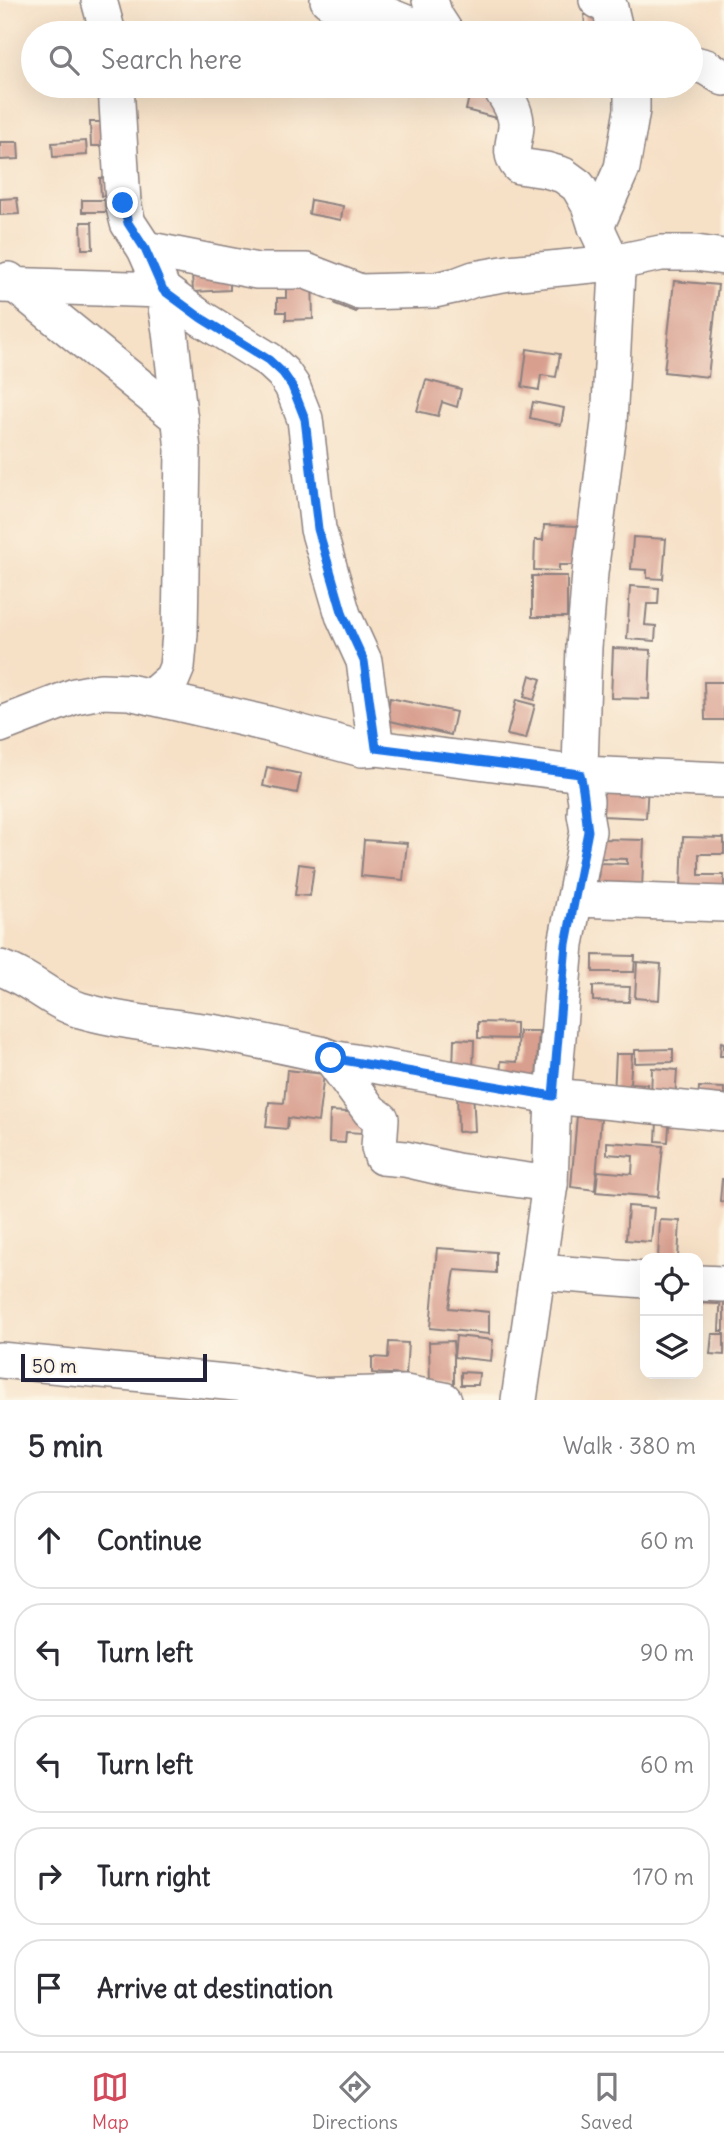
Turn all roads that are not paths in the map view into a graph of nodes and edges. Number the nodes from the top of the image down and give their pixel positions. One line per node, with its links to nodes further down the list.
1 (99, 0): 5 (street)
2 (328, 0): 6 (street)
3 (430, 0): 7 (street)
4 (597, 0): 8 (street)
5 (104, 21)
6 (402, 21)
7 (438, 21)
8 (613, 21)
9 (703, 66): 10 (street)
10 (724, 78)
11 (117, 98): 15 (street)
12 (507, 98): 14 (street)
13 (632, 98): 14 (street)
14 (596, 227): 17 (street)
15 (145, 249): 17 (street); 19 (street)
16 (724, 257): 17 (street)
17 (613, 263): 24 (street)
18 (5, 281): 19 (street); 20 (street)
19 (163, 290): 20 (street); 23 (street)
20 (180, 419): 21 (street)
21 (151, 697): 22 (street); 23 (street)
22 (0, 725)
23 (376, 748): 24 (street)
24 (580, 774): 25 (street); 26 (street)
25 (724, 780)
26 (575, 899): 27 (street); 30 (street)
27 (724, 904)
28 (0, 968): 29 (street)
29 (331, 1058): 30 (street); 32 (street)
30 (553, 1096): 31 (street); 32 (street)
31 (724, 1113)
32 (550, 1184): 33 (street)
33 (538, 1272): 34 (street); 40 (street)
34 (640, 1280)
35 (703, 1283): 36 (street)
36 (724, 1284)
37 (0, 1360): 38 (street)
38 (321, 1394): 39 (street)
39 (444, 1400)
40 (519, 1400)

